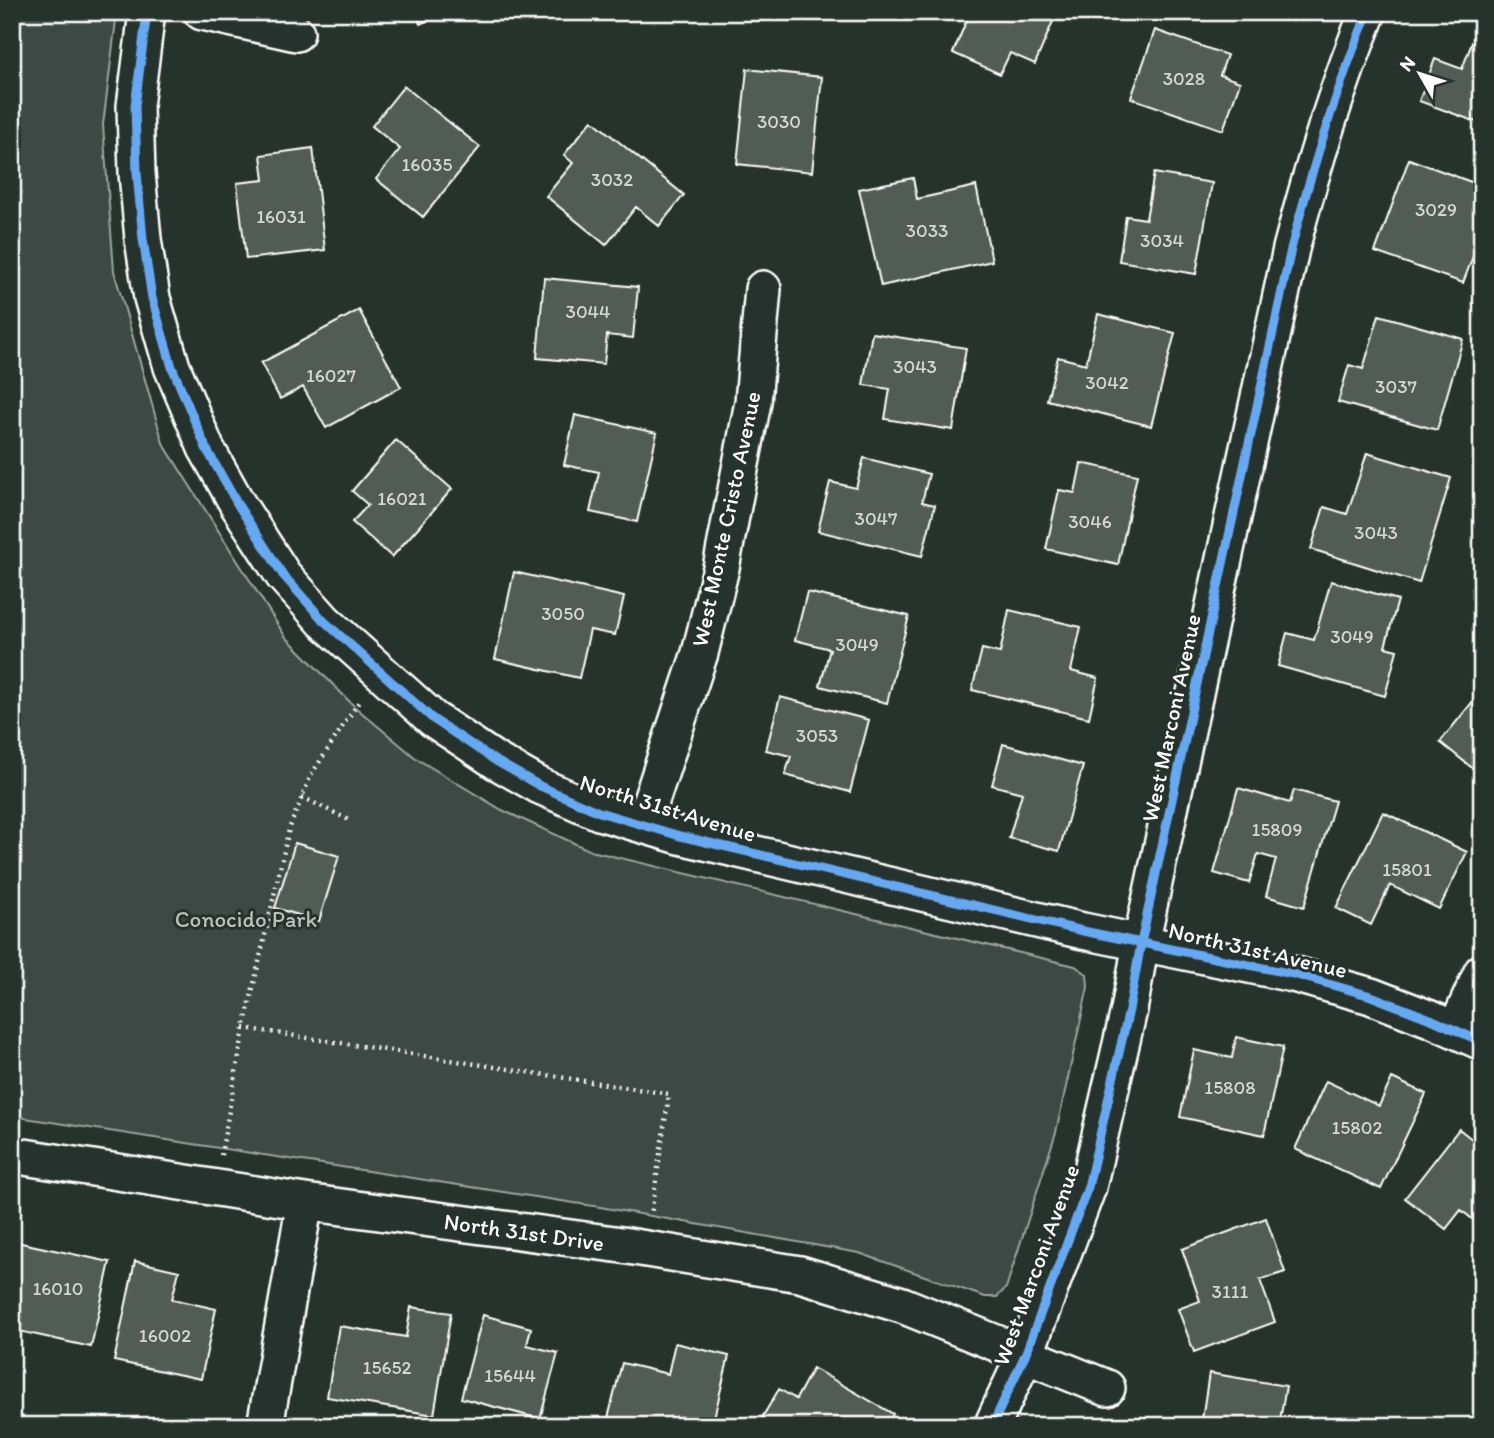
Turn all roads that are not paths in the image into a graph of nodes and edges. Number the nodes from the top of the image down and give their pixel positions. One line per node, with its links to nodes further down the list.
1 (147, 12): 6 (street, North 31st Avenue)
2 (202, 12): 4 (street)
3 (1367, 13): 7 (street, West Marconi Avenue)
4 (296, 33)
5 (763, 289): 6 (street, West Monte Cristo Avenue)
6 (643, 825): 7 (street, North 31st Avenue)
7 (1141, 943): 9 (street, North 31st Avenue); 12 (street, West Marconi Avenue)
8 (1482, 972): 9 (street)
9 (1469, 1036)
10 (12, 1155): 11 (street, North 31st Drive)
11 (305, 1202): 12 (street, North 31st Drive); 14 (street)
12 (1025, 1355): 13 (street, West Marconi Avenue); 15 (street, West Marconi Avenue)
13 (1107, 1388)
14 (265, 1426)
15 (992, 1426)

